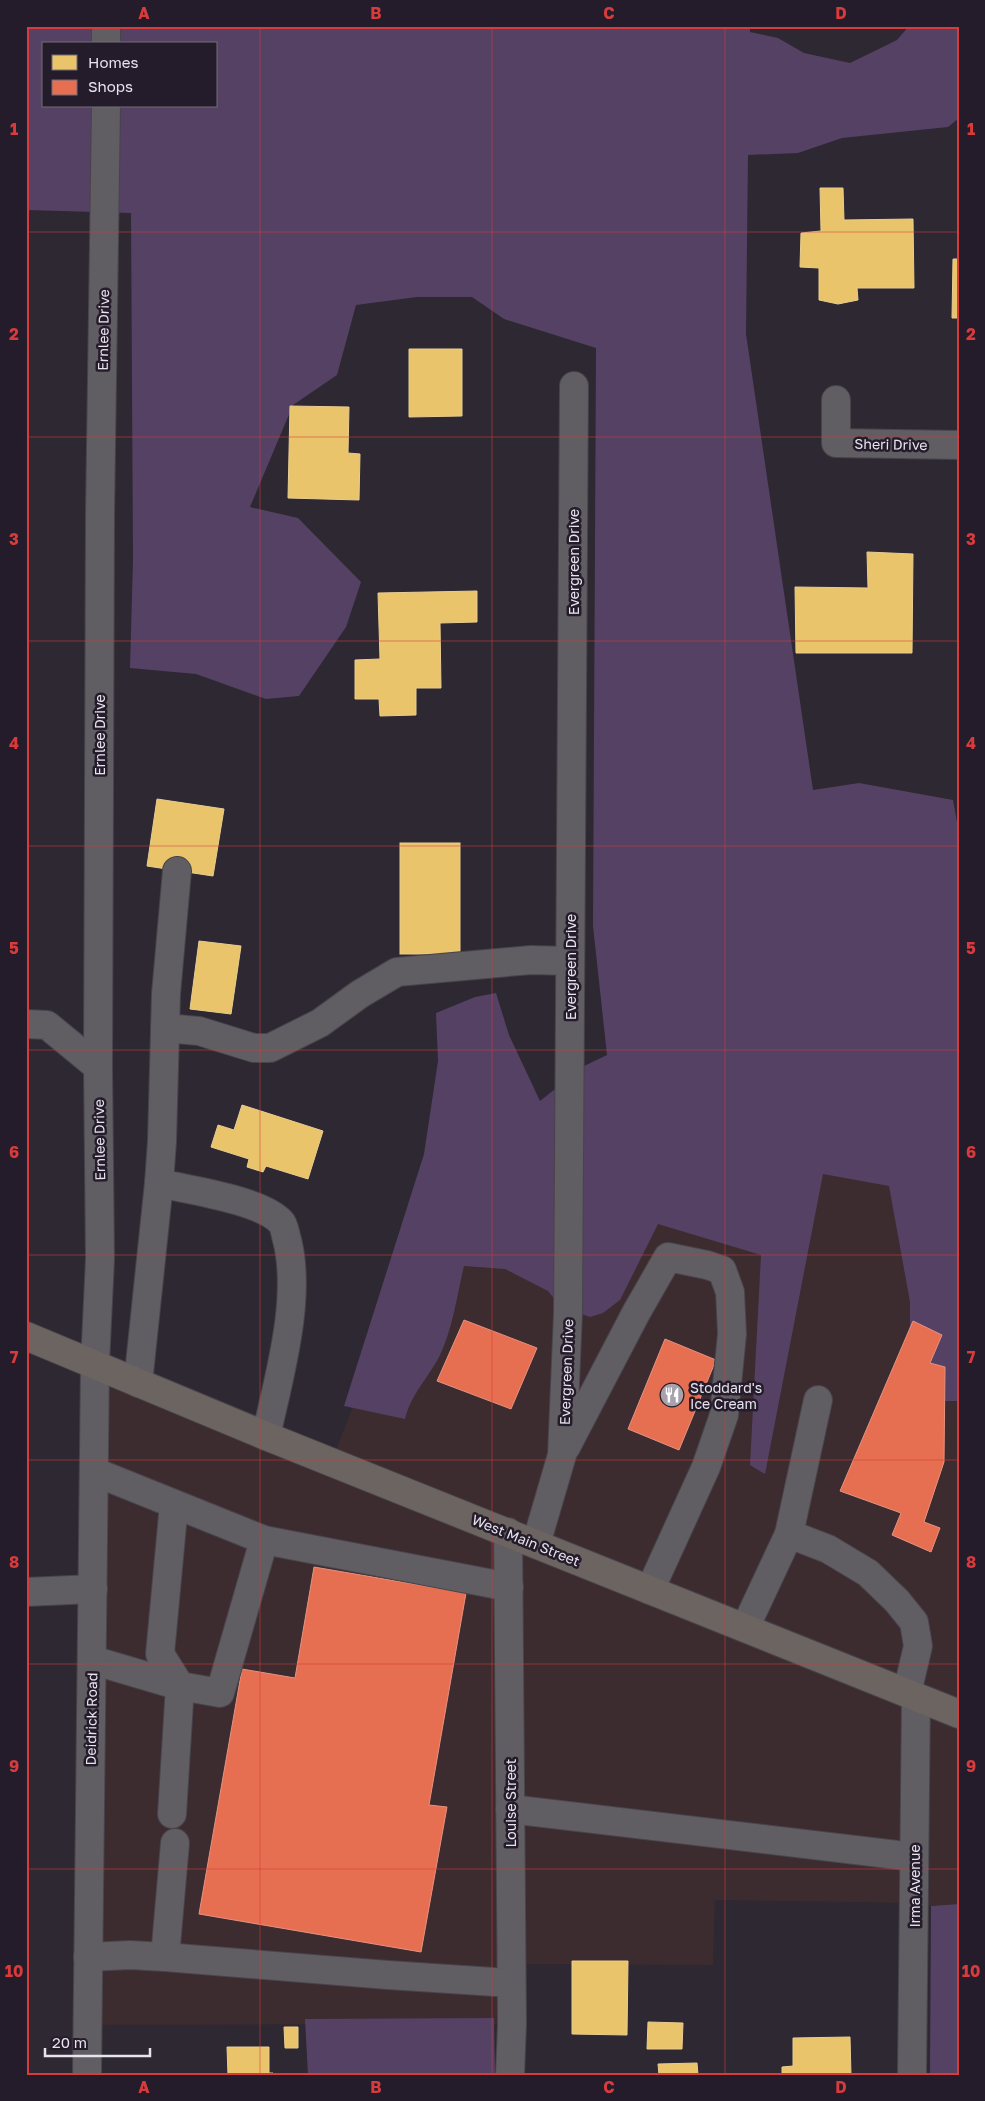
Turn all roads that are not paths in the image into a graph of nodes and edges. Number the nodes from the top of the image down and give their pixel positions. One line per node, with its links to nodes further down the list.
1 (106, 26): 2 (street)
2 (106, 42)
3 (106, 108): 11 (street, Ernlee Drive)
4 (574, 386): 8 (street, Evergreen Drive)
5 (836, 400): 6 (street, Sheri Drive)
6 (959, 446)
7 (177, 871): 10 (street)
8 (570, 961): 10 (street); 18 (street, Evergreen Drive)
9 (26, 1024): 11 (street)
10 (165, 1028): 12 (street)
11 (98, 1067): 14 (street, Ernlee Drive)
12 (159, 1183): 15 (street); 17 (street)
13 (26, 1336): 14 (main road, West Main Street)
14 (95, 1364): 15 (main road, West Main Street); 19 (street, Deidrick Road)
15 (138, 1383): 17 (main road, West Main Street)
16 (818, 1400): 22 (street)
17 (266, 1436): 21 (main road, West Main Street)
18 (562, 1455): 24 (street, Evergreen Drive); 27 (street)
19 (95, 1472): 20 (street); 26 (street, Deidrick Road)
20 (174, 1504): 23 (street); 31 (street)
21 (508, 1532): 24 (main road, West Main Street); 25 (street, Louise Street)
22 (789, 1534): 29 (street); 32 (street, Irma Avenue)
23 (264, 1540): 25 (street); 31 (street)
24 (536, 1544): 27 (main road, West Main Street)
25 (509, 1587): 34 (street, Louise Street)
26 (93, 1589): 28 (street); 30 (street, Deidrick Road)
27 (650, 1590): 29 (main road, West Main Street)
28 (26, 1592)
29 (745, 1628): 32 (main road, West Main Street)
30 (92, 1660): 31 (street); 38 (street, Deidrick Road)
31 (180, 1686): 35 (street)
32 (912, 1695): 33 (main road, West Main Street); 37 (street, Irma Avenue)
33 (959, 1714)
34 (510, 1809): 37 (street); 40 (street, Louise Street)
35 (172, 1814)
36 (175, 1843): 39 (street)
37 (914, 1857): 43 (street, Irma Avenue)
38 (88, 1956): 39 (street); 41 (street, Deidrick Road)
39 (165, 1956): 40 (street)
40 (511, 1983): 42 (street, Louise Street)
41 (87, 2075)
42 (510, 2075)
43 (912, 2075)

